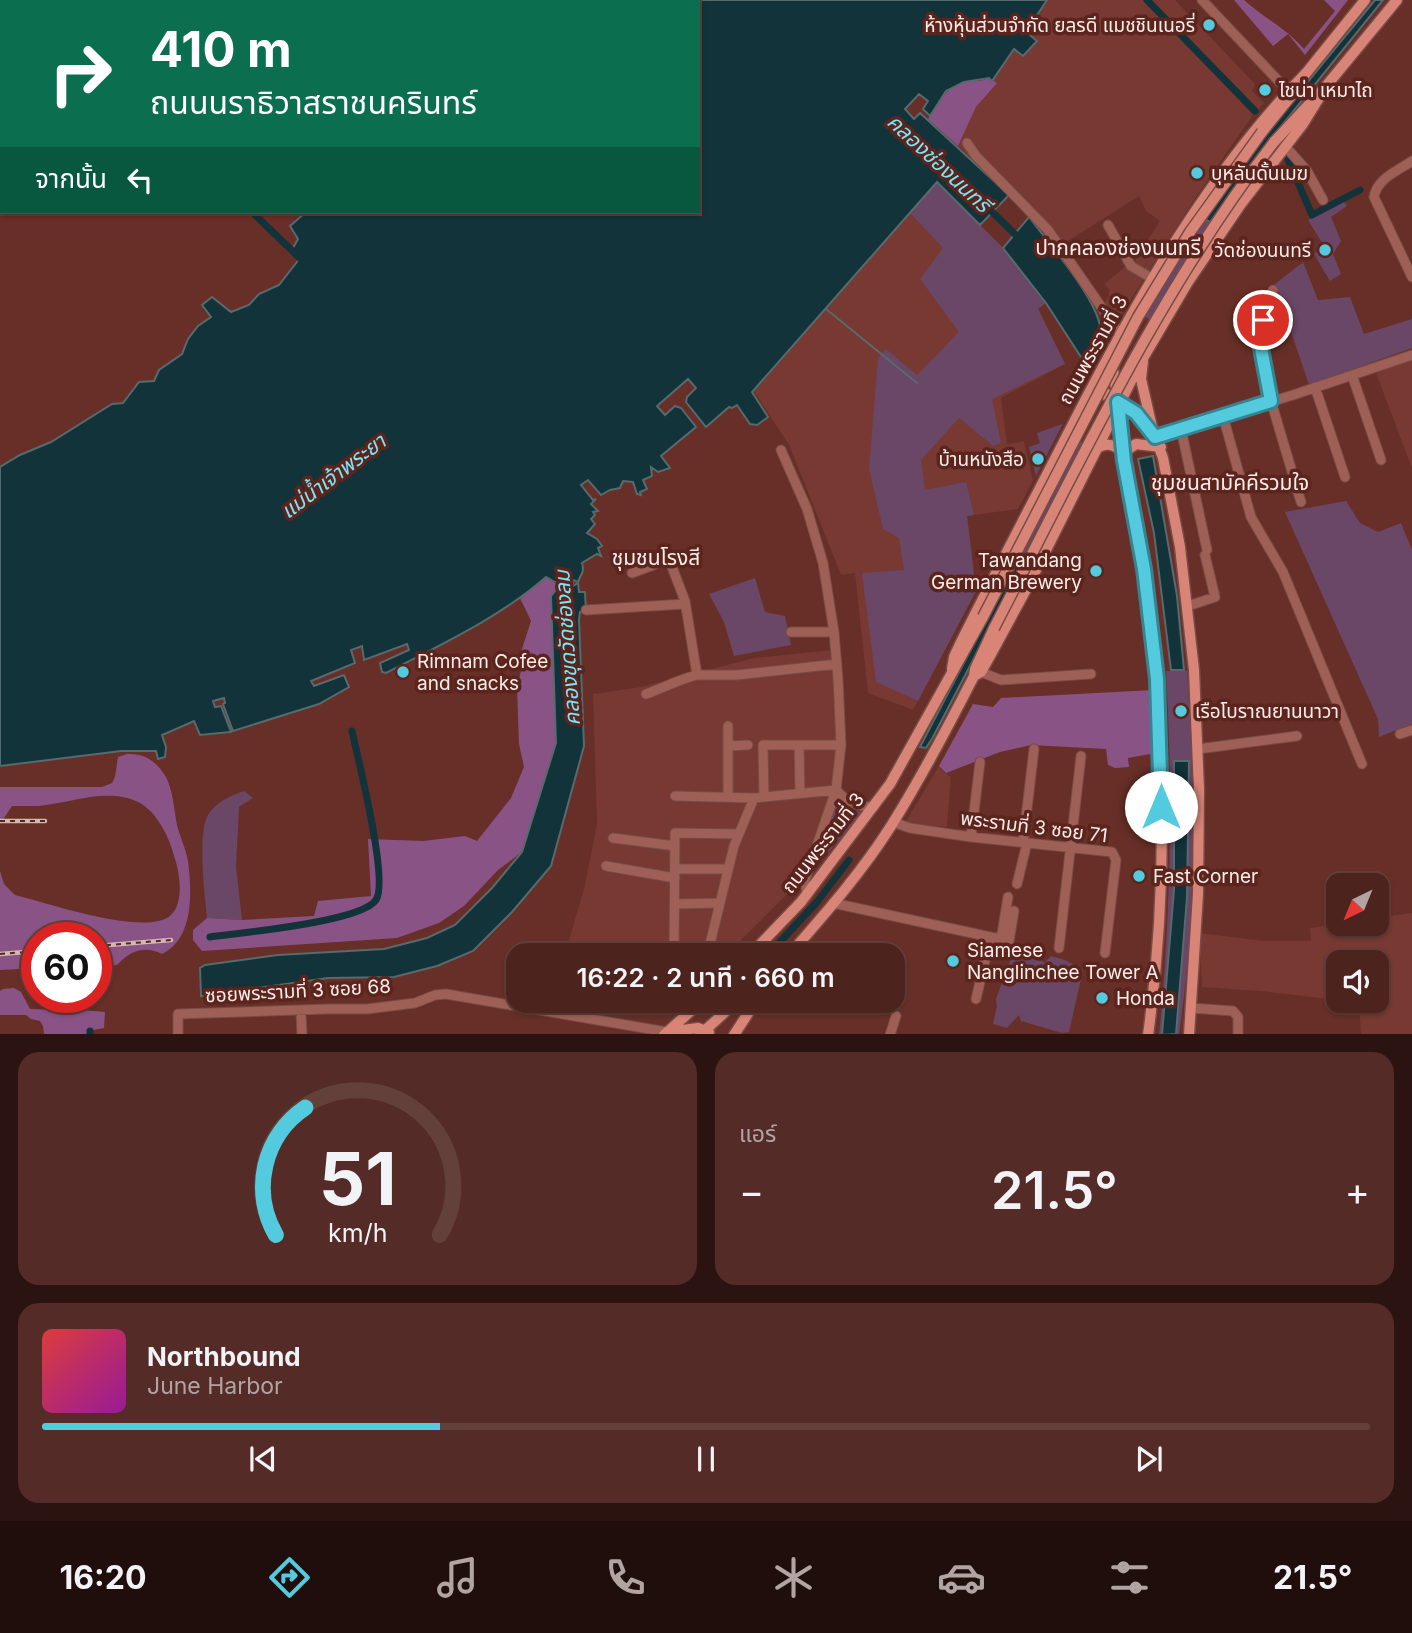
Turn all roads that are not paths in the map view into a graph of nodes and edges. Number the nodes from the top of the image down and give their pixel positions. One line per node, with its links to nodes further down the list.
1 (1202, 0): 5 (street)
2 (1365, 0): 4 (main road, ถนนพระรามที่ 3)
3 (1397, 0): 7 (main road, ถนนพระรามที่ 3)
4 (1306, 73): 5 (main road, ถนนพระรามที่ 3); 43 (main road, ถนนพระรามที่ 3, bridge)
5 (1289, 91): 12 (main road, ถนนพระรามที่ 3)
6 (967, 143): 16 (street)
7 (1280, 144): 9 (street); 15 (main road, ถนนพระรามที่ 3); 44 (main road, ถนนพระรามที่ 3, bridge)
8 (1412, 161): 11 (street)
9 (1323, 200)
10 (1108, 225): 12 (street)
11 (1412, 277)
12 (1153, 279): 14 (main road, ถนนพระรามที่ 3)
13 (1273, 290): 23 (street)
14 (1136, 308): 15 (main road); 16 (main road, ถนนพระรามที่ 3)
15 (1163, 324): 19 (main road, ถนนพระรามที่ 3)
16 (1120, 334): 17 (main road, ถนนพระรามที่ 3)
17 (1110, 350): 22 (main road, ถนนพระรามที่ 3); 24 (main road)
18 (1412, 355): 20 (street)
19 (1143, 357): 24 (main road, ถนนพระรามที่ 3); 28 (main road)
20 (1353, 375): 21 (street); 33 (street)
21 (1315, 387): 23 (street); 34 (street)
22 (1085, 399): 24 (main road); 27 (main road, ถนนพระรามที่ 3)
23 (1271, 401): 25 (street); 35 (street)
24 (1118, 402): 28 (main road); 29 (main road, ถนนพระรามที่ 3); 32 (main road)
25 (1223, 416): 26 (street); 60 (street)
26 (1181, 429): 28 (street); 38 (street)
27 (1068, 432): 29 (main road); 43 (main road, ถนนพระรามที่ 3)
28 (1155, 437): 30 (main road)
29 (1099, 447): 32 (main road); 44 (main road, ถนนพระรามที่ 3)
30 (1161, 447): 32 (main road); 38 (main road)
31 (781, 450): 41 (street)
32 (1124, 452): 107 (main road)
33 (1381, 460)
34 (1345, 477)
35 (1301, 502)
36 (632, 573): 37 (street)
37 (685, 604): 39 (street); 46 (street)
38 (1188, 606): 57 (main road)
39 (586, 610)
40 (791, 632): 41 (street)
41 (834, 632): 42 (street)
42 (837, 664): 46 (street); 54 (street)
43 (952, 669): 67 (main road, ถนนพระรามที่ 3)
44 (977, 674): 45 (street); 68 (main road, ถนนพระรามที่ 3)
45 (1091, 674)
46 (697, 675): 47 (street)
47 (646, 694)
48 (728, 726): 55 (street)
49 (1412, 730): 50 (street)
50 (1400, 734)
51 (1297, 736): 57 (street)
52 (748, 745): 55 (street)
53 (799, 745): 54 (street); 62 (street); 65 (street)
54 (841, 745): 61 (street)
55 (728, 746): 64 (street)
56 (1034, 748): 72 (street)
57 (1199, 749): 94 (main road)
58 (1081, 755): 74 (street)
59 (979, 762): 70 (street)
60 (1362, 764)
61 (836, 790): 62 (street); 67 (street); 79 (street)
62 (800, 793): 65 (street)
63 (675, 796): 64 (street)
64 (728, 796): 66 (street)
65 (764, 797): 66 (street)
66 (754, 798): 69 (street)
67 (874, 807): 79 (main road, ถนนพระรามที่ 3)
68 (893, 822): 70 (street, พระรามที่ 3 ซอย 71); 82 (main road, ถนนพระรามที่ 3)
69 (739, 834): 73 (street); 76 (street)
70 (971, 837): 72 (street, พระรามที่ 3 ซอย 71)
71 (613, 838): 73 (street)
72 (1025, 843): 74 (street, พระรามที่ 3 ซอย 71); 78 (street)
73 (675, 846): 77 (street)
74 (1072, 848): 91 (street); 92 (street, พระรามที่ 3 ซอย 71)
75 (606, 866): 77 (street)
76 (728, 869): 77 (street); 81 (street)
77 (675, 873): 83 (street)
78 (1017, 884)
79 (807, 894): 89 (main road, ถนนพระรามที่ 3)
80 (1008, 897): 86 (street)
81 (720, 903): 83 (street); 88 (street)
82 (833, 903): 85 (street); 90 (main road, ถนนพระรามที่ 3)
83 (675, 904): 87 (street)
84 (1014, 911): 86 (street)
85 (990, 939): 86 (street); 93 (street)
86 (1005, 941)
87 (674, 943)
88 (710, 943)
89 (760, 943)
90 (799, 943)
91 (1059, 948)
92 (1105, 953)
93 (976, 999)
94 (1191, 1008): 108 (main road); 109 (street)
95 (301, 1011): 102 (street, ซอยพระรามที่ 3 ซอย 68); 103 (street, ซอยพระรามที่ 3 ซอย 68); 104 (street)
96 (688, 1013): 102 (main road)
97 (701, 1013): 101 (main road)
98 (724, 1013): 101 (main road)
99 (748, 1013): 105 (main road)
100 (896, 1016): 106 (street)
101 (703, 1032): 102 (main road)
102 (665, 1033)
103 (178, 1034)
104 (302, 1034)
105 (734, 1034)
106 (890, 1034)
107 (1147, 1034)
108 (1189, 1034)
109 (1238, 1034)

